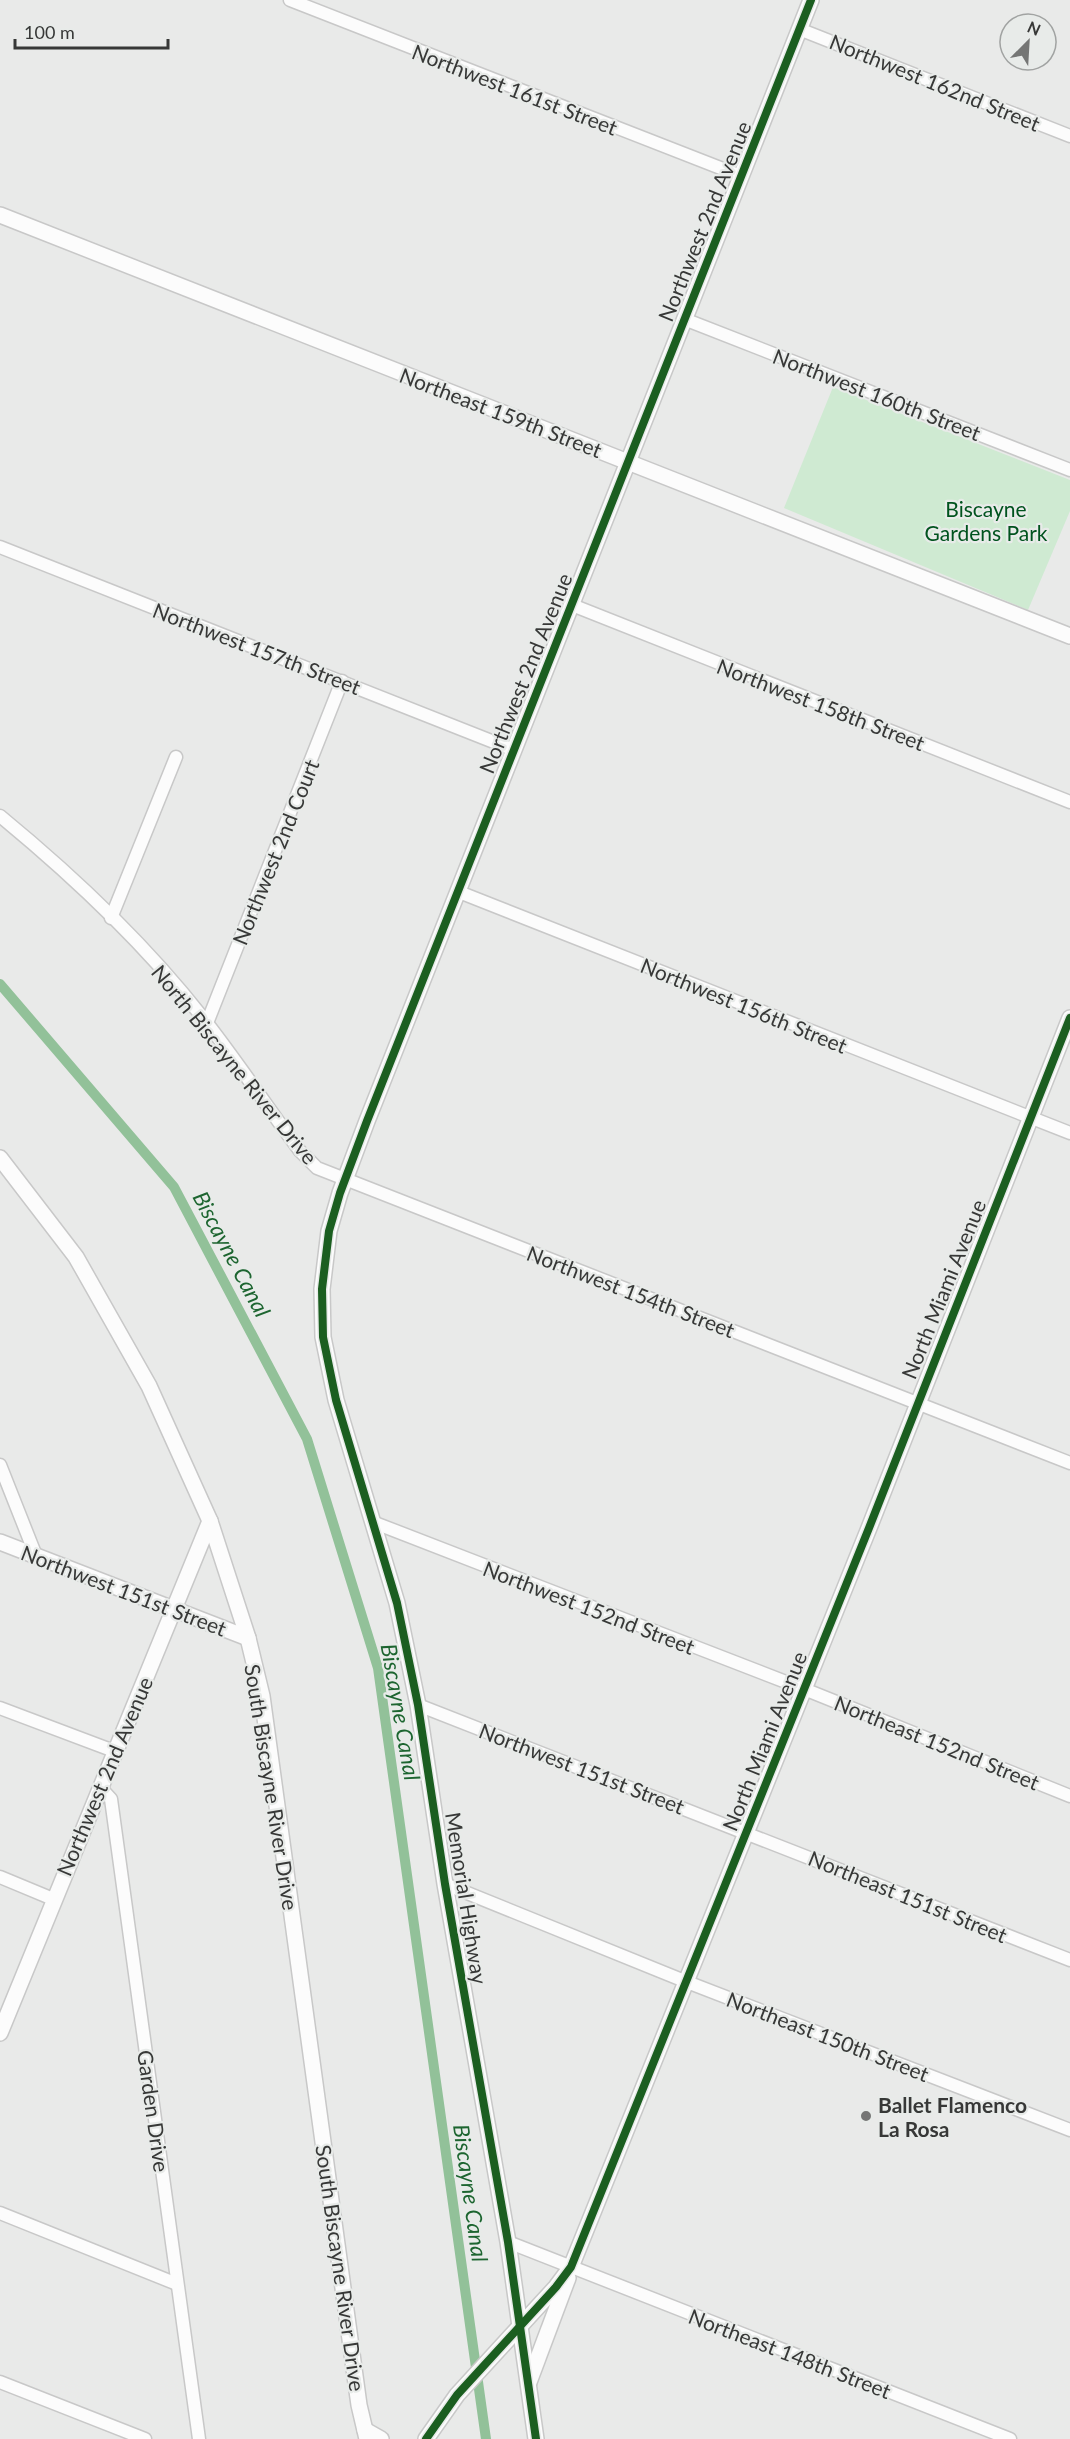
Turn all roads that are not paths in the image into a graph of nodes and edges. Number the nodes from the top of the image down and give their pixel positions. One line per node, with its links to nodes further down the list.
1 (290, 0): 5 (street, Northwest 161st Street)
2 (811, 0): 3 (street, Northwest 2nd Avenue)
3 (799, 28): 4 (street, Northwest 162nd Street); 5 (street, Northwest 2nd Avenue)
4 (1070, 136)
5 (741, 176): 7 (street, Northwest 2nd Avenue)
6 (0, 215): 8 (street, Northeast 159th Street)
7 (684, 320): 8 (street, Northwest 2nd Avenue); 9 (street, Northwest 160th Street)
8 (628, 462): 11 (street, Northwest 2nd Avenue); 12 (street, Northeast 159th Street)
9 (1070, 470)
10 (0, 547): 13 (street, Northwest 157th Street)
11 (572, 605): 14 (street, Northwest 2nd Avenue); 16 (street, Northwest 158th Street)
12 (1070, 636)
13 (342, 681): 14 (street, Northwest 157th Street); 21 (street, Northwest 2nd Court)
14 (514, 750): 18 (street, Northwest 2nd Avenue)
15 (176, 757): 19 (street)
16 (1070, 802)
17 (0, 816): 19 (street, North Biscayne River Drive)
18 (459, 892): 22 (street, Northwest 156th Street); 25 (street, Northwest 2nd Avenue)
19 (111, 918): 21 (street, North Biscayne River Drive)
20 (1070, 1018): 22 (street, North Miami Avenue)
21 (207, 1023): 25 (street, North Biscayne River Drive)
22 (1031, 1117): 23 (street, Northwest 156th Street); 27 (street, North Miami Avenue)
23 (1070, 1133)
24 (0, 1158): 30 (street, South Biscayne River Drive)
25 (345, 1180): 26 (street, Northwest 2nd Avenue); 27 (street, Northwest 154th Street)
26 (329, 1370): 31 (street, Memorial Highway)
27 (917, 1403): 28 (street, Northwest 154th Street); 36 (street, North Miami Avenue)
28 (1070, 1463)
29 (0, 1465): 33 (street)
30 (210, 1521): 34 (street, Northwest 2nd Avenue); 35 (street, South Biscayne River Drive)
31 (375, 1523): 36 (street, Northwest 152nd Street); 37 (street, Memorial Highway)
32 (0, 1542): 33 (street, Northwest 151st Street)
33 (36, 1556): 34 (street, Northwest 151st Street)
34 (174, 1609): 35 (street, Northwest 151st Street); 39 (street, Northwest 2nd Avenue)
35 (248, 1638): 57 (street, South Biscayne River Drive)
36 (804, 1689): 41 (street, Northeast 152nd Street); 42 (street, North Miami Avenue)
37 (418, 1705): 42 (street, Northwest 151st Street); 44 (street, Memorial Highway)
38 (0, 1708): 39 (street)
39 (114, 1751): 40 (street, Northwest 2nd Avenue)
40 (100, 1787): 45 (street, Northwest 2nd Avenue); 53 (street, Garden Drive)
41 (1070, 1796)
42 (747, 1832): 46 (street, Northeast 151st Street); 47 (street, North Miami Avenue)
43 (0, 1877): 45 (street)
44 (445, 1884): 47 (street, Northeast 150th Street); 51 (street, Memorial Highway)
45 (54, 1899): 48 (street, Northwest 2nd Avenue)
46 (1070, 1959)
47 (687, 1982): 49 (street, Northeast 150th Street); 52 (street, North Miami Avenue)
48 (0, 2032)
49 (1070, 2130)
50 (0, 2213): 53 (street)
51 (508, 2242): 52 (street, Northeast 148th Street); 54 (street, Memorial Highway)
52 (571, 2267): 54 (street, North Miami Avenue); 56 (street); 63 (street, Northeast 148th Street)
53 (177, 2284): 60 (street, Garden Drive)
54 (520, 2327): 56 (street, Memorial Highway); 58 (street, North Miami Avenue)
55 (0, 2382): 59 (street)
56 (528, 2384): 62 (street, Memorial Highway)
57 (366, 2437): 61 (street)
58 (424, 2437)
59 (145, 2439)
60 (199, 2439)
61 (381, 2439)
62 (536, 2439)
63 (1010, 2439)

